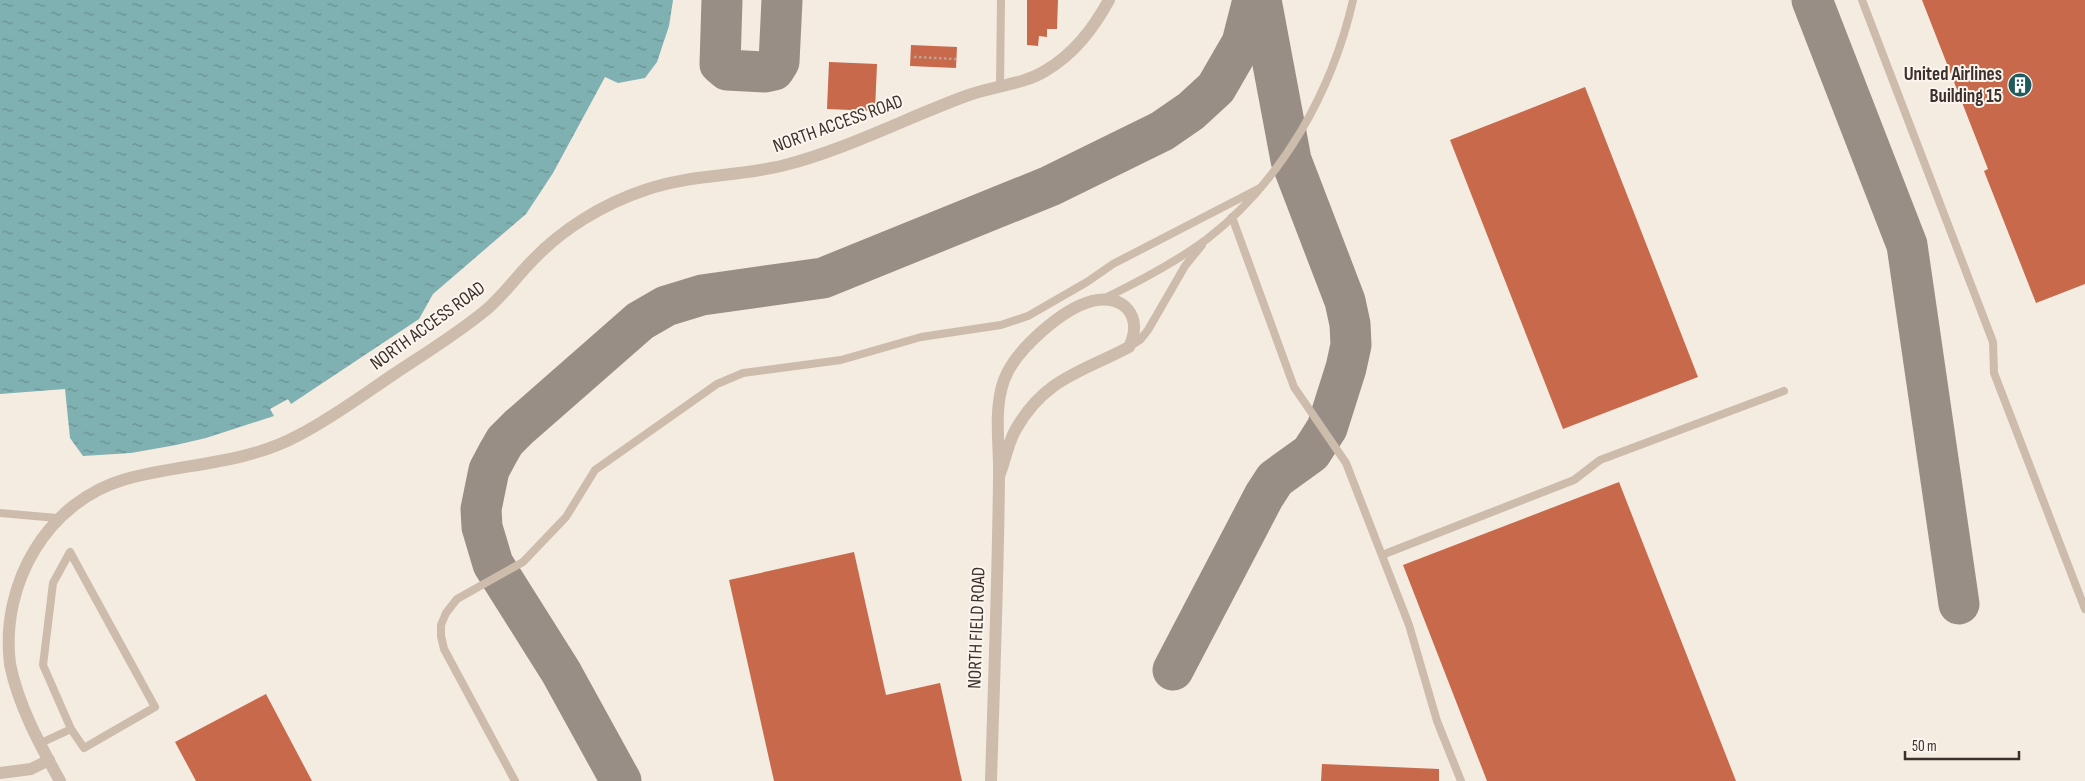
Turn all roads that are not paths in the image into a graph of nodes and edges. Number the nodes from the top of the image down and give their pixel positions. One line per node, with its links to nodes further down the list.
1 (1001, 0): 5 (lane)
2 (1109, 0): 5 (street, NORTH ACCESS ROAD)
3 (1353, 0): 6 (lane)
4 (1862, 0): 16 (lane)
5 (1000, 86): 14 (street, NORTH ACCESS ROAD)
6 (1260, 188): 7 (lane); 22 (lane)
7 (1232, 217): 8 (lane); 15 (lane)
8 (1206, 239): 9 (lane); 10 (lane)
9 (1105, 298): 10 (street); 12 (street, NORTH FIELD ROAD)
10 (1129, 347): 12 (street, NORTH FIELD ROAD)
11 (1784, 392): 15 (lane)
12 (1000, 476): 23 (street, NORTH FIELD ROAD)
13 (0, 513): 14 (lane)
14 (57, 518): 18 (street, NORTH ACCESS ROAD)
15 (1382, 555): 24 (lane)
16 (2085, 610)
17 (71, 729): 17 (lane); 18 (lane)
18 (41, 743): 19 (street, NORTH ACCESS ROAD)
19 (49, 760): 20 (street); 21 (street, NORTH ACCESS ROAD)
20 (0, 773)
21 (60, 781)
22 (515, 781)
23 (991, 781)
24 (1461, 781)

